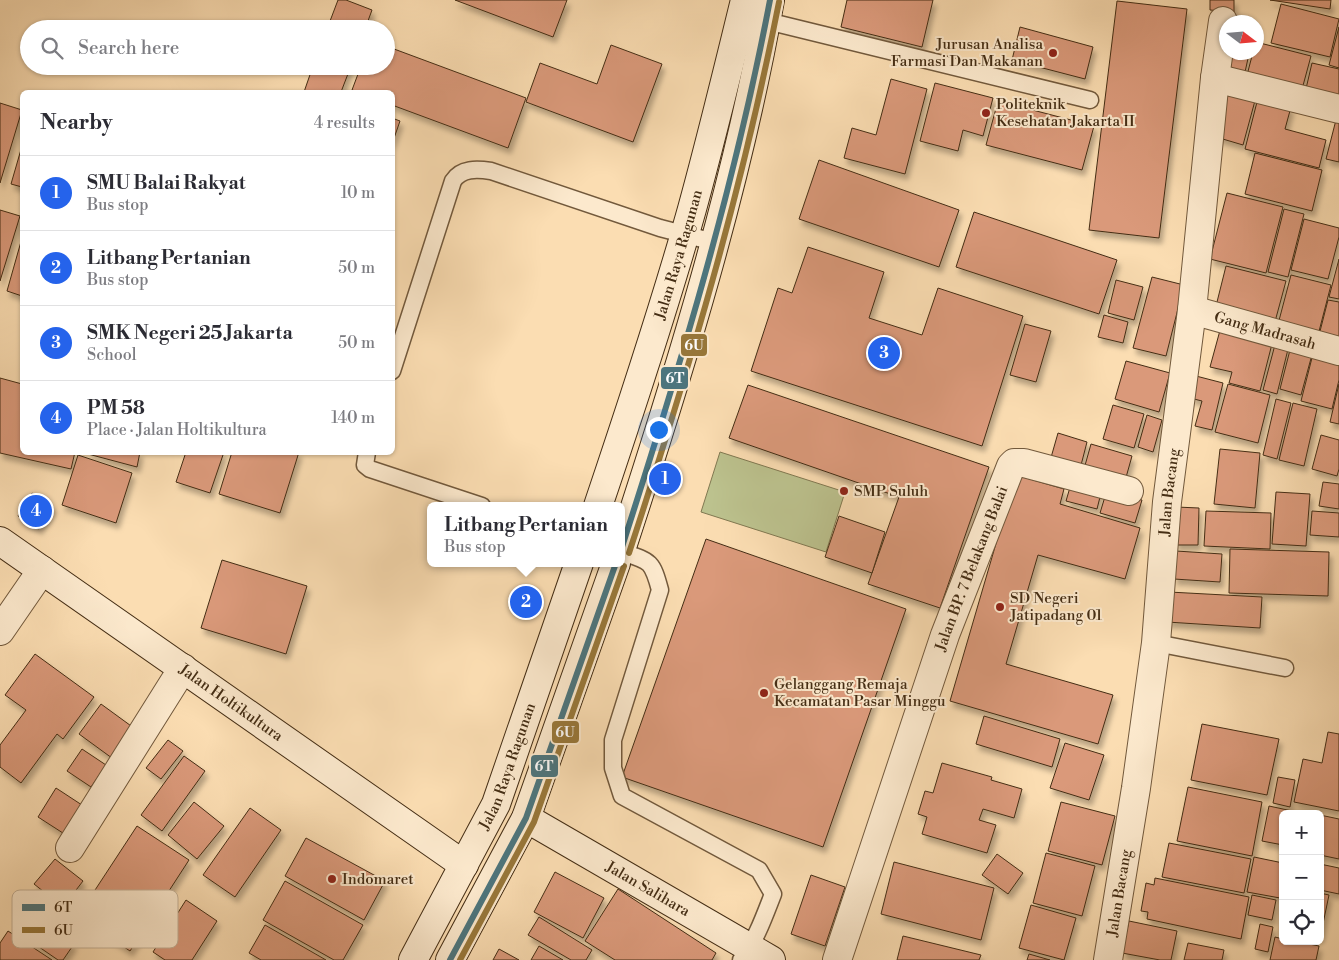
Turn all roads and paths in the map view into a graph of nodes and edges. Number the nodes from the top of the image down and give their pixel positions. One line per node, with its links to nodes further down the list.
1 (745, 0): 7 (street, Jalan Raya Ragunan)
2 (768, 11): 5 (lane); 8 (street, Jalan Raya Ragunan)
3 (1219, 50): 4 (street, Jalan Bacang)
4 (1215, 78): 6 (street); 9 (street, Jalan Bacang)
5 (1090, 100)
6 (1339, 109)
7 (685, 234): 8 (lane); 11 (lane); 15 (street, Jalan Raya Ragunan)
8 (714, 242): 16 (street, Jalan Raya Ragunan)
9 (1192, 310): 10 (street, Gang Madrasah); 23 (street, Jalan Bacang)
10 (1339, 351)
11 (395, 362)
12 (366, 455): 14 (lane)
13 (1130, 491): 32 (street, Jalan BP. 7 Belakang Balai)
14 (470, 502)
15 (599, 502)
16 (625, 538)
17 (0, 541): 21 (street, Jalan Holtikultura)
18 (625, 552): 29 (lane)
19 (578, 567): 28 (street, Jalan Raya Ragunan)
20 (615, 567): 26 (street)
21 (42, 570): 22 (street); 24 (street, Jalan Holtikultura)
22 (0, 631)
23 (1156, 643): 25 (lane); 33 (street, Jalan Bacang)
24 (183, 668): 27 (street); 28 (street, Jalan Holtikultura)
25 (1285, 668)
26 (526, 818): 29 (street, Jalan Salihara); 31 (street)
27 (70, 848)
28 (464, 865): 30 (street, Jalan Raya Ragunan)
29 (754, 956)
30 (413, 960)
31 (450, 960)
32 (837, 960)
33 (1108, 960)

